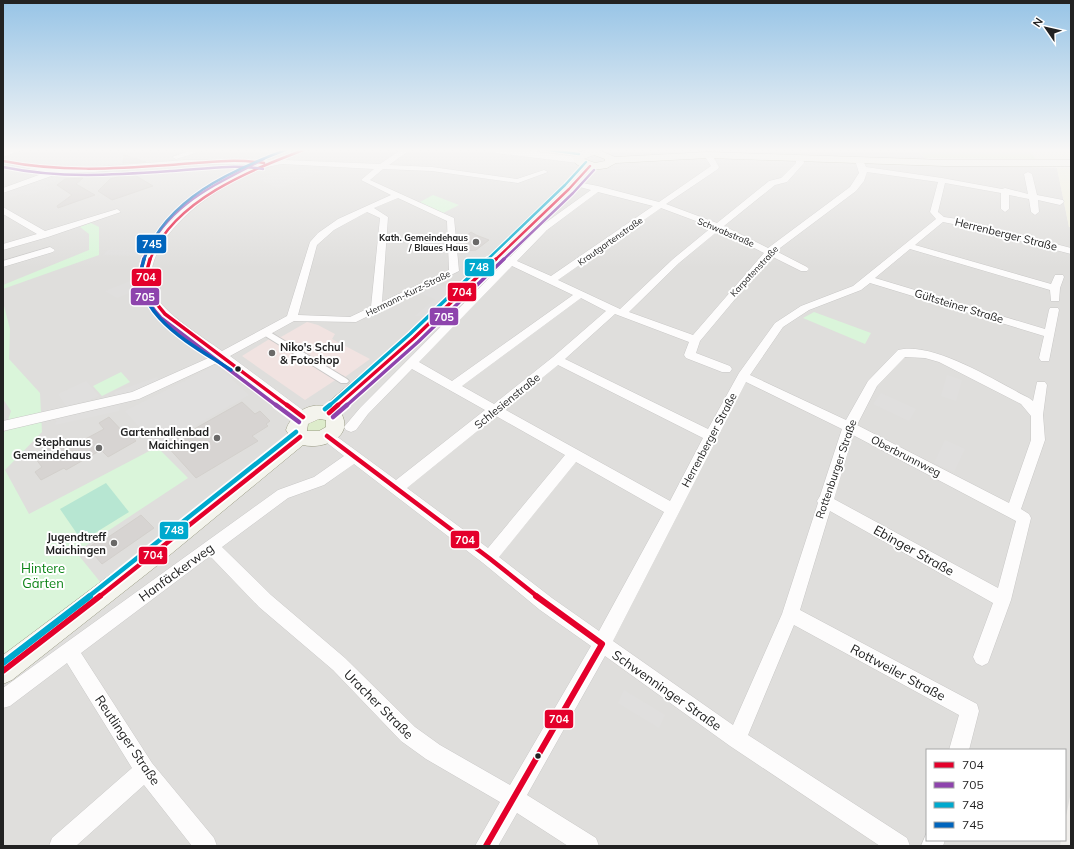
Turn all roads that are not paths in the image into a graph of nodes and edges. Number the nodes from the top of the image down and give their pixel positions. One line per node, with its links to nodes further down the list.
1 (220, 189): 44 (street)
2 (385, 189): 13 (street, Hermann-Kurz-Straße)
3 (570, 189): 30 (main road)
4 (597, 189): 30 (street)
5 (600, 189): 16 (street, Schwabstraße)
6 (684, 189): 16 (street, Krautgartenstraße)
7 (765, 189): 23 (street, Schlesienstraße)
8 (852, 189): 28 (street, Karpatenstraße)
9 (940, 189): 22 (street)
10 (996, 189): 12 (street)
11 (1031, 189): 14 (street)
12 (1005, 190): 14 (street); 18 (street)
13 (399, 195): 17 (street); 38 (street, Hermann-Kurz-Straße)
14 (1033, 196): 15 (street); 21 (street)
15 (1060, 202)
16 (660, 205): 23 (street, Schwabstraße); 35 (street, Krautgartenstraße)
17 (369, 209): 38 (street); 40 (street)
18 (1005, 209)
19 (3, 210): 24 (street)
20 (117, 212): 24 (street)
21 (1035, 212)
22 (941, 219): 25 (street, Herrenberger Straße); 29 (street, Herrenberger Straße)
23 (719, 227): 28 (street, Schwabstraße); 39 (street, Schlesienstraße)
24 (45, 235): 26 (street)
25 (909, 246): 34 (street, Herrenberger Straße); 37 (street)
26 (3, 247)
27 (50, 250): 31 (street)
28 (770, 251): 32 (street, Schwabstraße); 43 (street, Karpatenstraße)
29 (1071, 251)
30 (505, 259): 35 (street); 47 (street); 54 (main road)
31 (3, 264)
32 (804, 269)
33 (1059, 277): 37 (street)
34 (868, 278): 42 (street, Gültsteiner Straße); 49 (street, Herrenberger Straße)
35 (552, 280): 36 (street)
36 (580, 294): 39 (street); 52 (street)
37 (1055, 299): 42 (street)
38 (376, 309): 40 (street, Hermann-Kurz-Straße)
39 (618, 312): 43 (street); 46 (street, Schlesienstraße)
40 (292, 318): 41 (street, Hermann-Kurz-Straße)
41 (265, 332): 44 (street, Hermann-Kurz-Straße); 50 (street)
42 (1050, 334): 45 (street)
43 (695, 340): 48 (street)
44 (222, 356): 56 (street, Hermann-Kurz-Straße); 57 (street)
45 (1045, 358)
46 (557, 360): 53 (street, Schlesienstraße); 61 (street)
47 (411, 363): 52 (street); 58 (street)
48 (726, 369)
49 (743, 376): 59 (street, Oberbrunnweg); 61 (street, Herrenberger Straße)
50 (344, 381)
51 (1041, 385): 55 (street)
52 (452, 386): 53 (street)
53 (495, 410): 62 (street); 64 (street, Schlesienstraße)
54 (329, 413): 57 (main road); 60 (main road)
55 (1037, 415): 59 (street, Rottenburger Straße); 67 (street)
56 (3, 426)
57 (302, 427): 60 (main road); 75 (main road)
58 (351, 427)
59 (849, 427): 65 (street, Rottenburger Straße); 67 (street, Oberbrunnweg)
60 (327, 436): 63 (street, Schwenninger Straße)
61 (710, 436): 66 (street, Herrenberger Straße)
62 (573, 454): 66 (street); 69 (street)
63 (355, 456): 64 (street, Schwenninger Straße); 68 (street, Hanfäckerweg)
64 (397, 488): 69 (street, Schwenninger Straße)
65 (824, 501): 70 (street, Ebinger Straße); 71 (street, Rottenburger Straße)
66 (672, 509): 72 (street, Herrenberger Straße)
67 (1018, 514): 70 (street)
68 (211, 547): 73 (street, Hanfäckerweg); 80 (street, Uracher Straße)
69 (489, 558): 72 (street, Schwenninger Straße)
70 (1003, 600): 74 (street)
71 (790, 614): 77 (street, Rottenburger Straße); 78 (street, Rottweiler Straße)
72 (602, 644): 77 (street, Schwenninger Straße); 80 (street, Herrenberger Straße)
73 (69, 650): 76 (street, Hanfäckerweg); 79 (street, Reutlinger Straße)
74 (982, 657)
75 (3, 671)
76 (3, 699)
77 (737, 739): 85 (street, Schwenninger Straße)
78 (959, 749)
79 (145, 770): 81 (street); 82 (street, Reutlinger Straße)
80 (513, 798): 83 (street, Herrenberger Straße); 84 (street, Uracher Straße)
81 (60, 846)
82 (206, 846)
83 (486, 846)
84 (588, 846)
85 (899, 846)

